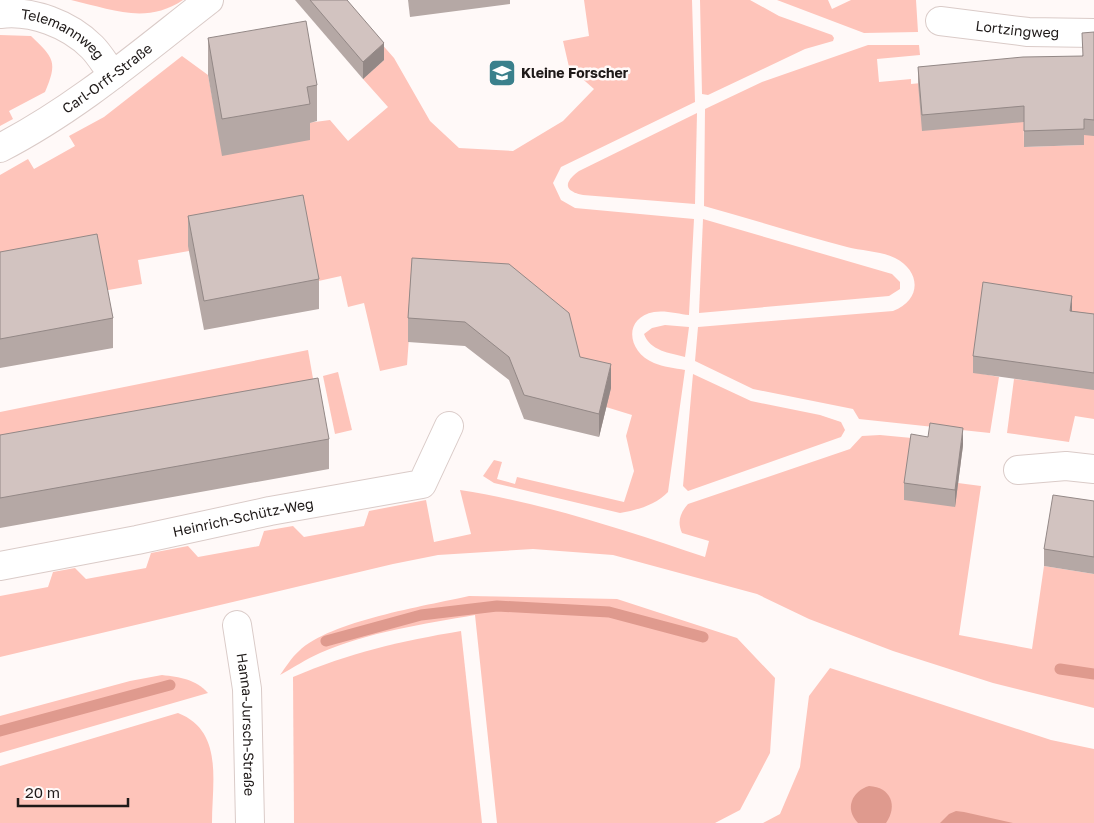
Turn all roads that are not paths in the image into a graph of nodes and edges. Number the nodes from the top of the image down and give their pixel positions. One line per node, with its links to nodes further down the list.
1 (209, 0): 5 (street, Carl-Orff-Straße)
2 (0, 14): 5 (street, Telemannweg)
3 (940, 21): 4 (street, Lortzingweg)
4 (1094, 33)
5 (113, 75): 6 (street, Carl-Orff-Straße)
6 (0, 148)
7 (449, 426): 10 (street, Heinrich-Schütz-Weg)
8 (1094, 469): 9 (street)
9 (1018, 470)
10 (0, 566)
11 (237, 625): 12 (street, Hanna-Jursch-Straße)
12 (250, 823)

